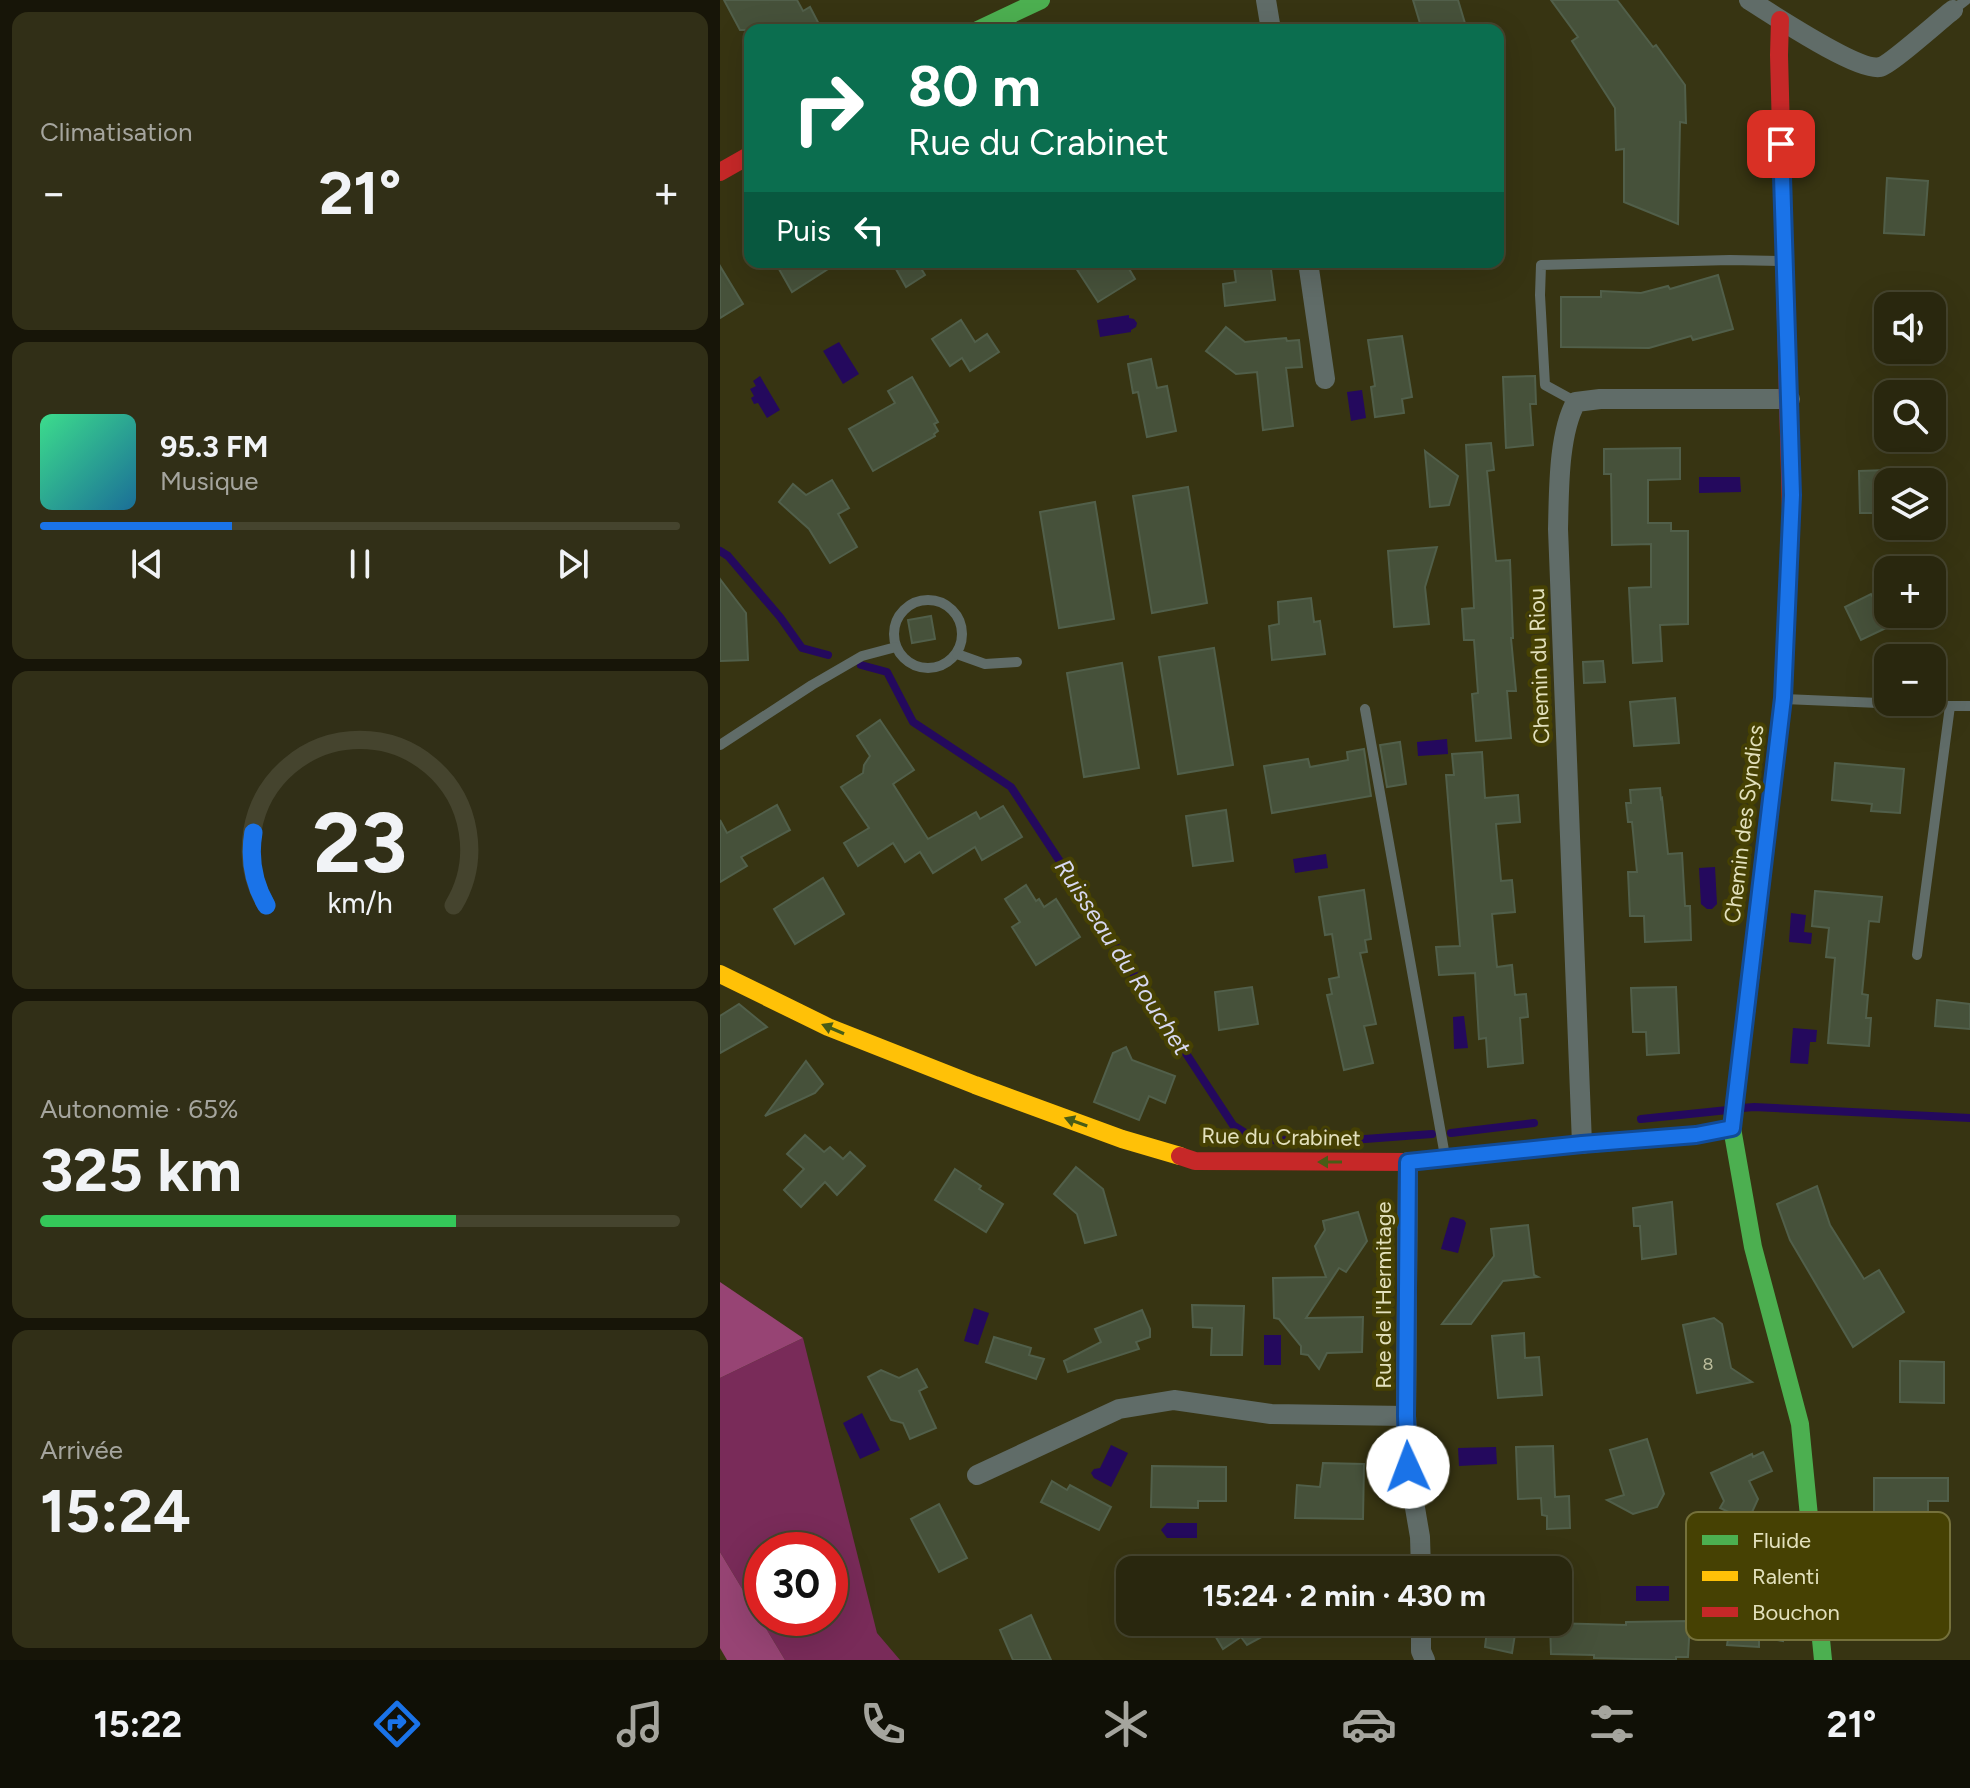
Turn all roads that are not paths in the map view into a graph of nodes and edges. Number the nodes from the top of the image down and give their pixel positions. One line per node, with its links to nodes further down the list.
1 (1041, 0): 6 (street)
2 (1266, 0): 7 (street)
3 (1749, 0): 5 (street)
4 (1960, 5): 5 (street)
5 (1780, 20): 10 (street, Chemin des Syndics)
6 (991, 24)
7 (1270, 24)
8 (744, 158): 9 (street)
9 (720, 172)
10 (1785, 261): 13 (street, Chemin des Syndics); 14 (lane)
11 (1309, 268): 12 (street)
12 (1325, 379)
13 (1790, 399): 14 (street); 18 (street, Chemin des Syndics)
14 (1576, 402): 26 (street, Chemin du Riou)
15 (896, 647): 16 (lane); 16 (lane); 22 (lane)
16 (957, 654): 17 (lane)
17 (1017, 662)
18 (1783, 698): 19 (lane); 25 (street, Chemin des Syndics)
19 (1950, 706): 20 (lane); 23 (lane)
20 (1970, 706)
21 (1365, 709): 27 (lane)
22 (720, 745)
23 (1917, 955)
24 (720, 974): 28 (street, Rue du Crabinet, one-way to 24)
25 (1733, 1116): 26 (street, Rue du Crabinet); 31 (street, Chemin des Syndics)
26 (1582, 1144): 27 (street, Rue du Crabinet)
27 (1445, 1158): 28 (street, Rue du Crabinet)
28 (1408, 1162): 29 (street, Rue de l'Hermitage)
29 (1406, 1416): 30 (street); 32 (street, Rue de l'Hermitage)
30 (977, 1475)
31 (1809, 1512)
32 (1421, 1556)
33 (1421, 1636): 35 (street)
34 (1821, 1640): 36 (street, Chemin des Syndics)
35 (1425, 1660)
36 (1823, 1660)

